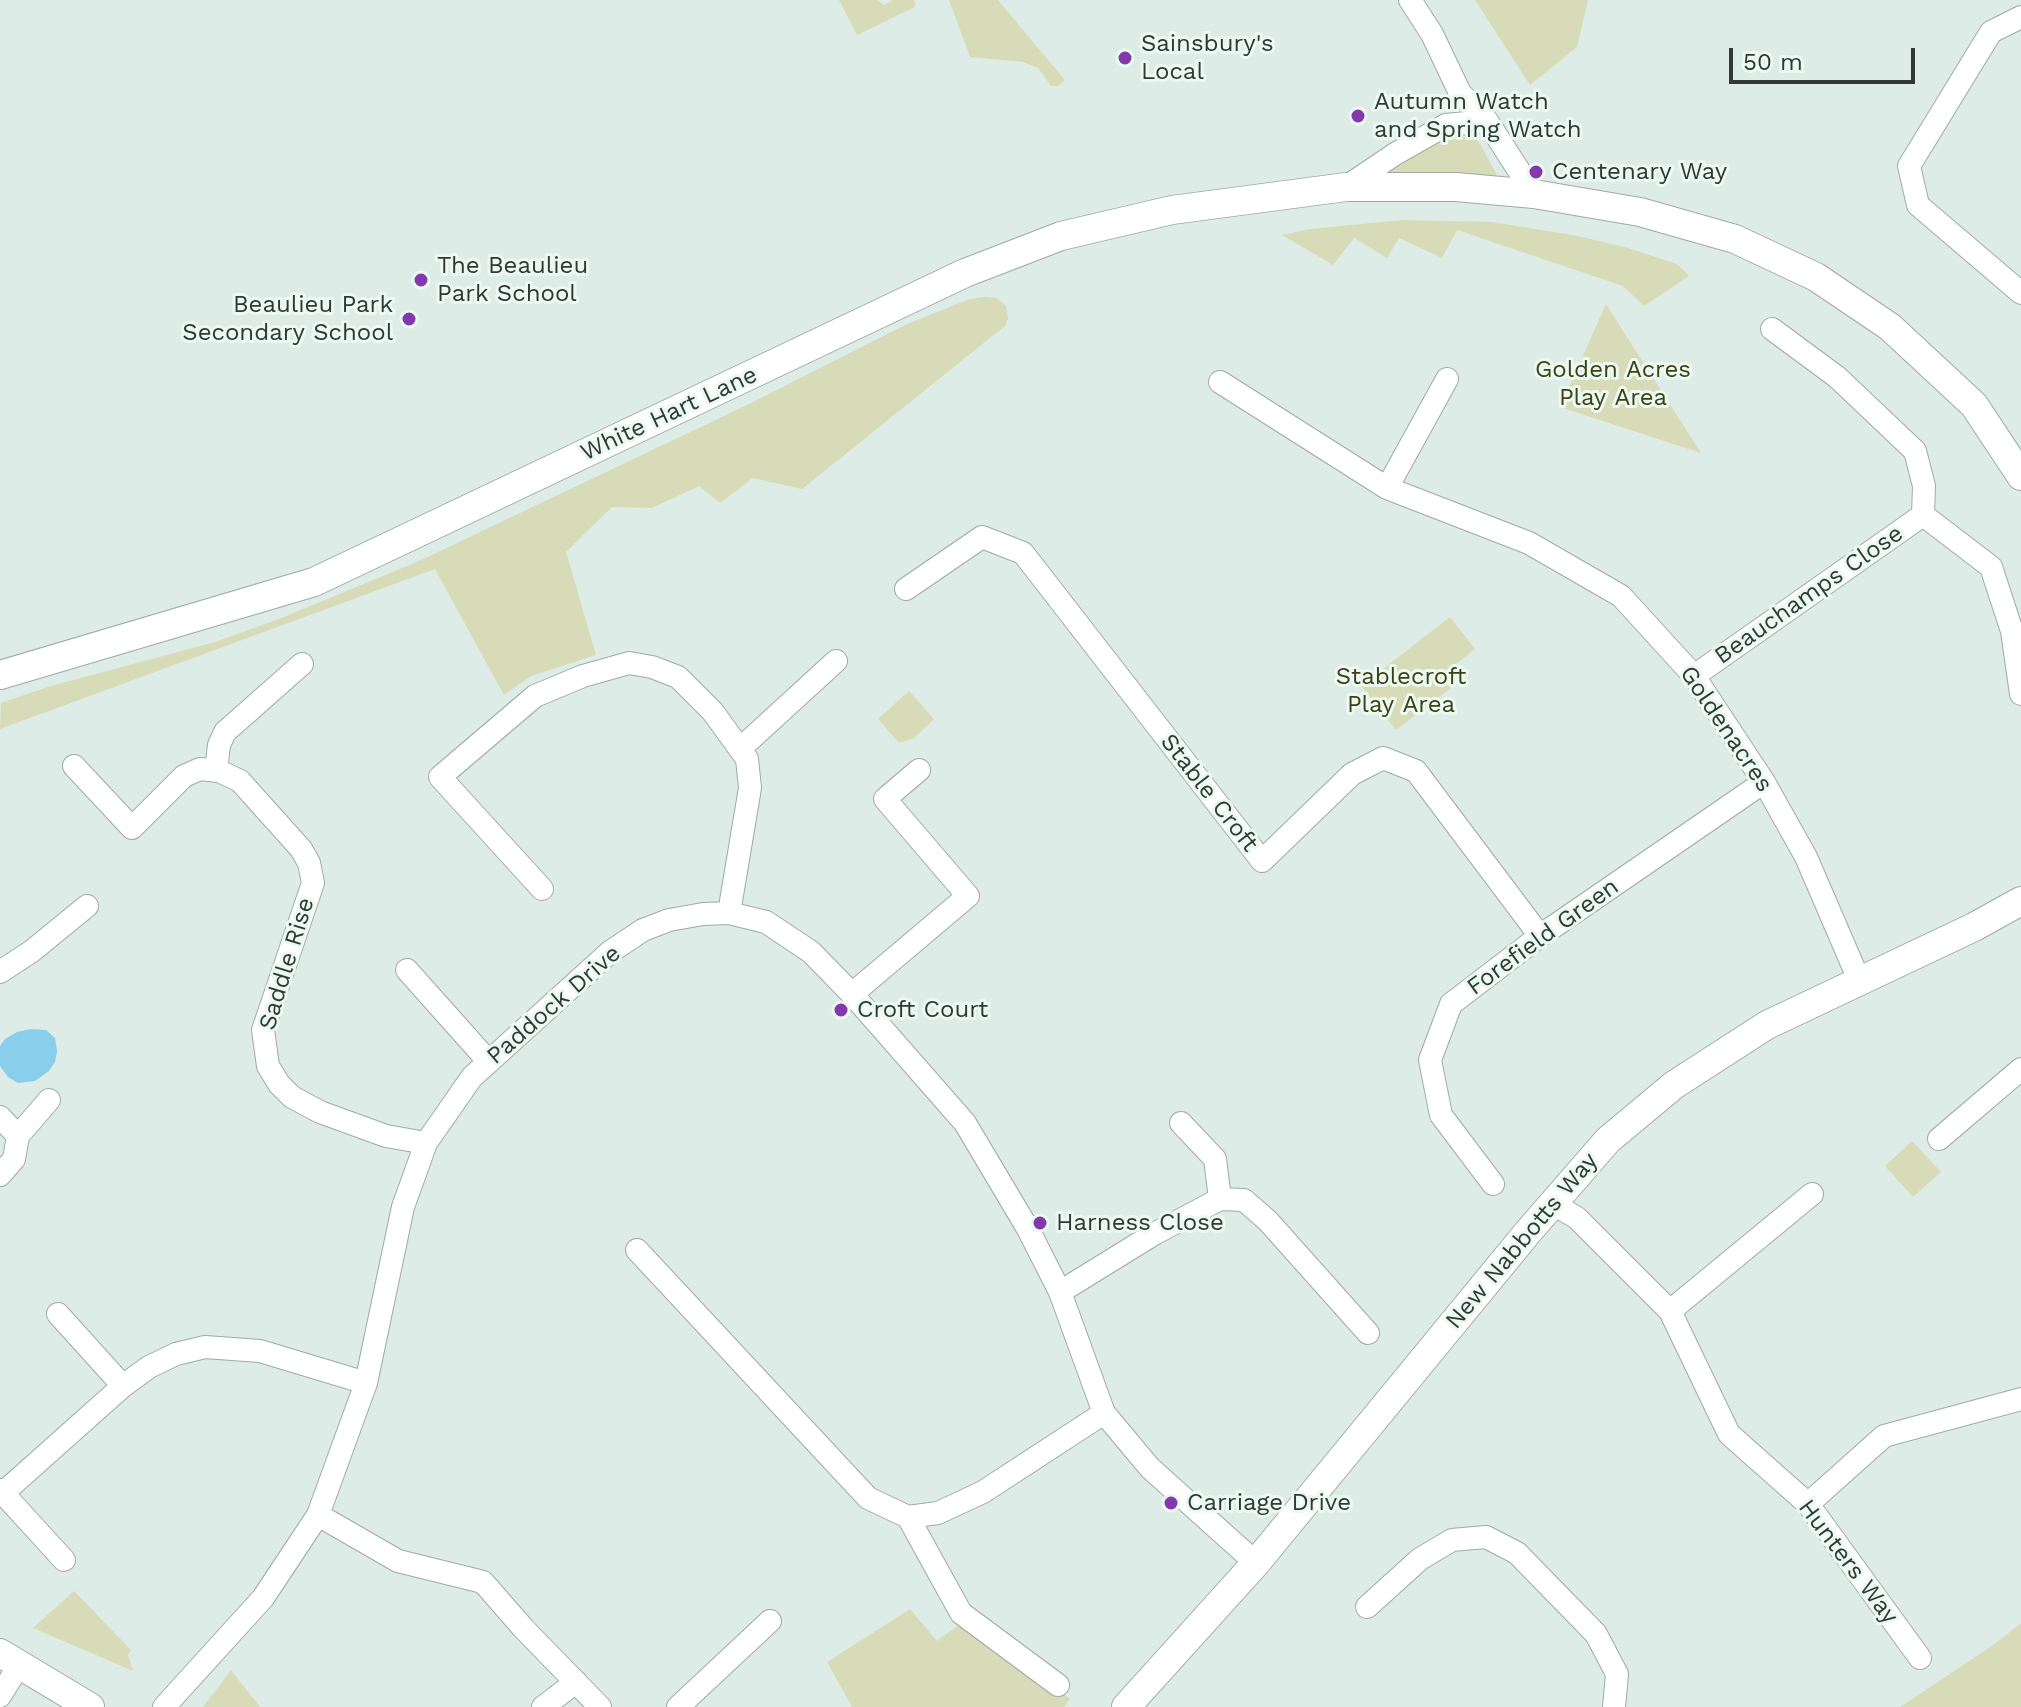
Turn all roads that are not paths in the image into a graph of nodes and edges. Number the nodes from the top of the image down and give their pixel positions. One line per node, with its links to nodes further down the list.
1 (1410, 0): 3 (street)
2 (2021, 17): 6 (street)
3 (1487, 121): 4 (street, White Hart Lane); 5 (street)
4 (1346, 187): 5 (street, White Hart Lane); 16 (street, White Hart Lane)
5 (1534, 194): 10 (street, White Hart Lane)
6 (2021, 293)
7 (1772, 329): 12 (street, Beauchamps Close)
8 (1447, 379): 11 (street)
9 (1220, 382): 11 (street, Goldenacres)
10 (2021, 476)
11 (1387, 488): 17 (street, Goldenacres)
12 (1923, 515): 17 (street, Beauchamps Close); 18 (street, Beauchamps Close)
13 (906, 589): 28 (street, Stable Croft)
14 (836, 661): 19 (street)
15 (302, 664): 22 (street)
16 (0, 675)
17 (1694, 676): 23 (street, Goldenacres)
18 (2021, 694)
19 (741, 748): 24 (street); 27 (street)
20 (74, 766): 22 (street)
21 (919, 770): 32 (street)
22 (216, 771): 40 (street, Saddle Rise)
23 (1764, 782): 28 (street, Forefield Green); 31 (street, Goldenacres)
24 (542, 889)
25 (2021, 901): 31 (street, New Nabbotts Way)
26 (87, 906): 30 (street)
27 (729, 913): 32 (street, Paddock Drive); 33 (street, Paddock Drive)
28 (1540, 936): 42 (street, Forefield Green)
29 (407, 970): 33 (street)
30 (0, 972)
31 (1859, 980): 45 (street, New Nabbotts Way)
32 (852, 994): 47 (street, Paddock Drive)
33 (489, 1062): 40 (street, Paddock Drive)
34 (2021, 1069): 39 (street)
35 (49, 1100): 38 (street)
36 (0, 1117): 38 (street)
37 (1181, 1123): 44 (street)
38 (18, 1136): 41 (street)
39 (1939, 1139)
40 (426, 1143): 51 (street, Paddock Drive)
41 (0, 1175)
42 (1493, 1184)
43 (1812, 1194): 48 (street)
44 (1220, 1199): 47 (street); 50 (street)
45 (1552, 1203): 48 (street, Hunters Way); 60 (street, New Nabbotts Way)
46 (637, 1250): 58 (street)
47 (1060, 1292): 54 (street, Paddock Drive)
48 (1670, 1311): 56 (street, Hunters Way)
49 (58, 1314): 52 (street)
50 (1368, 1333)
51 (366, 1383): 52 (street); 57 (street, Paddock Drive)
52 (123, 1386): 55 (street)
53 (2021, 1399): 56 (street)
54 (1104, 1413): 58 (street); 60 (street, Paddock Drive)
55 (2, 1492): 59 (street)
56 (1808, 1504): 63 (street, Hunters Way)
57 (318, 1515): 65 (street); 69 (street, Paddock Drive)
58 (908, 1517): 66 (street)
59 (64, 1560)
60 (1256, 1563): 73 (street, New Nabbotts Way)
61 (1367, 1607): 74 (street)
62 (770, 1621): 72 (street)
63 (1920, 1658)
64 (10, 1659): 67 (street); 68 (street)
65 (576, 1682): 70 (street); 71 (street)
66 (1058, 1685)
67 (0, 1696)
68 (90, 1707)
69 (164, 1707)
70 (543, 1707)
71 (600, 1707)
72 (678, 1707)
73 (1126, 1707)
74 (1614, 1707)

